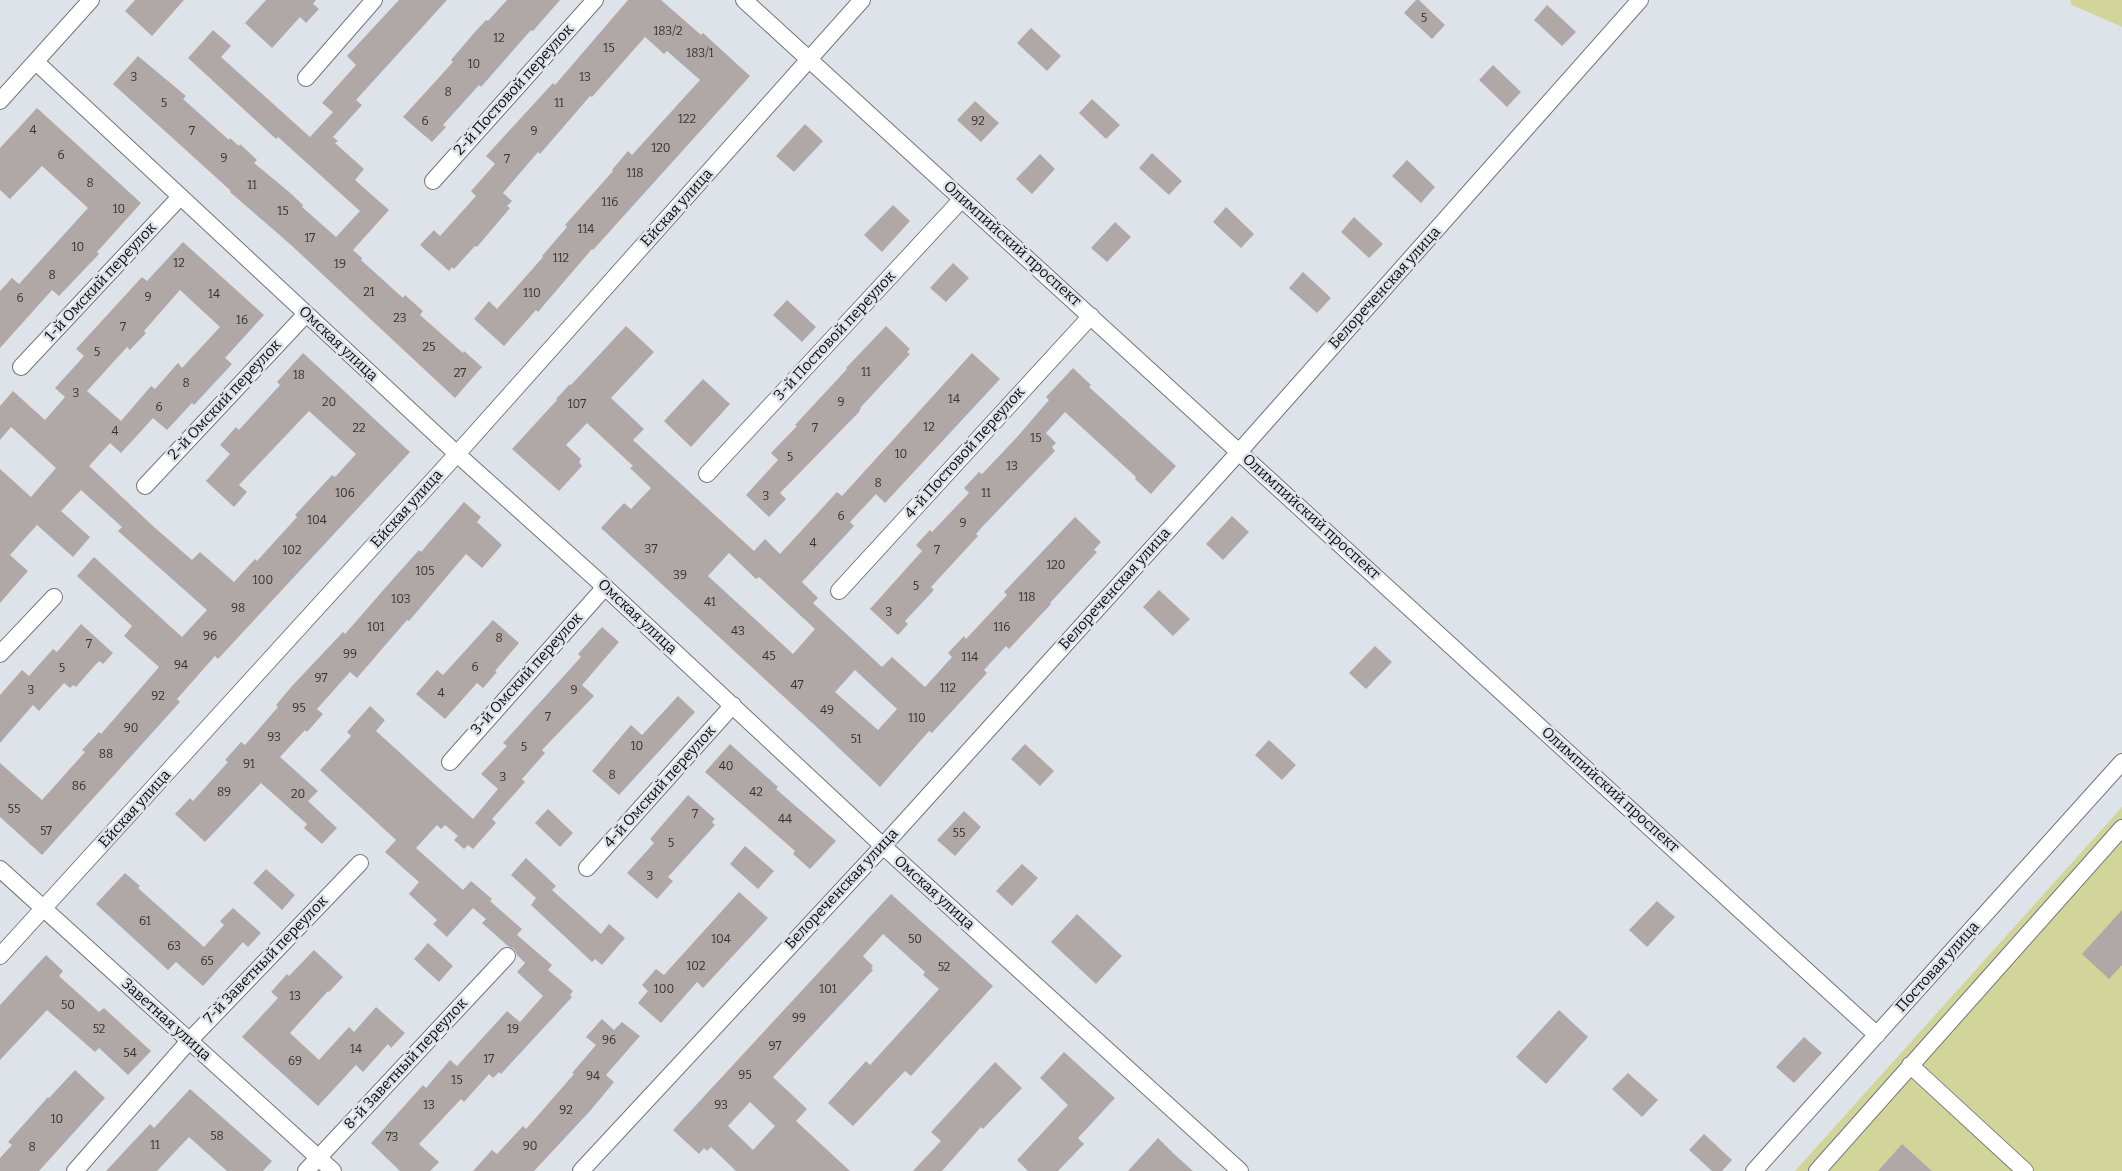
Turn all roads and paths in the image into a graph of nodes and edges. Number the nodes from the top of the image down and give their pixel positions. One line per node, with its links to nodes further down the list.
1 (91, 0): 8 (street)
2 (374, 0): 9 (street)
3 (595, 0): 11 (street, 2-й Постовой переулок)
4 (744, 0): 7 (street, Олимпийский проспект)
5 (862, 0): 7 (street, Ейская улица)
6 (1640, 0): 17 (street, Белореченская улица)
7 (810, 59): 13 (street, Олимпийский проспект); 18 (street, Ейская улица)
8 (36, 62): 10 (street); 12 (street, Омская улица)
9 (306, 78)
10 (0, 102)
11 (433, 181)
12 (180, 197): 14 (street, Омская улица); 16 (street, 1-й Омский переулок)
13 (962, 199): 15 (street, Олимпийский проспект); 19 (street, 3-й Постовой переулок)
14 (306, 314): 18 (street, Омская улица); 20 (street, 2-й Омский переулок)
15 (1090, 316): 17 (street, Олимпийский проспект); 22 (street, 4-й Постовой переулок)
16 (21, 367)
17 (1239, 452): 29 (street, Белореченская улица); 36 (street, Олимпийский проспект)
18 (457, 454): 21 (street, Омская улица); 33 (street, Ейская улица)
19 (707, 474)
20 (145, 486)
21 (605, 587): 25 (street, Омская улица); 26 (street, 3-й Омский переулок)
22 (839, 591)
23 (54, 597): 24 (street)
24 (0, 654)
25 (733, 706): 29 (street, Омская улица); 31 (street, 4-й Омский переулок)
26 (450, 762)
27 (2122, 762): 36 (street, Постовая улица)
28 (2122, 828): 38 (street)
29 (883, 846): 43 (street, Белореченская улица); 44 (street, Омская улица)
30 (360, 862): 37 (street, 7-й Заветный переулок)
31 (587, 868)
32 (0, 869): 33 (street, Заветная улица)
33 (44, 909): 34 (street, Ейская улица); 37 (street, Заветная улица)
34 (0, 956)
35 (507, 956): 39 (street, 8-й Заветный переулок)
36 (1877, 1035): 45 (street, Постовая улица)
37 (188, 1041): 39 (street, Заветная улица); 40 (street, 7-й Заветный переулок)
38 (1910, 1066): 46 (street); 47 (street)
39 (318, 1158): 41 (street, 8-й Заветный переулок); 42 (street, Заветная улица)
40 (75, 1171)
41 (306, 1171)
42 (332, 1171)
43 (581, 1171)
44 (1240, 1171)
45 (1754, 1171)
46 (1817, 1171)
47 (2025, 1171)

